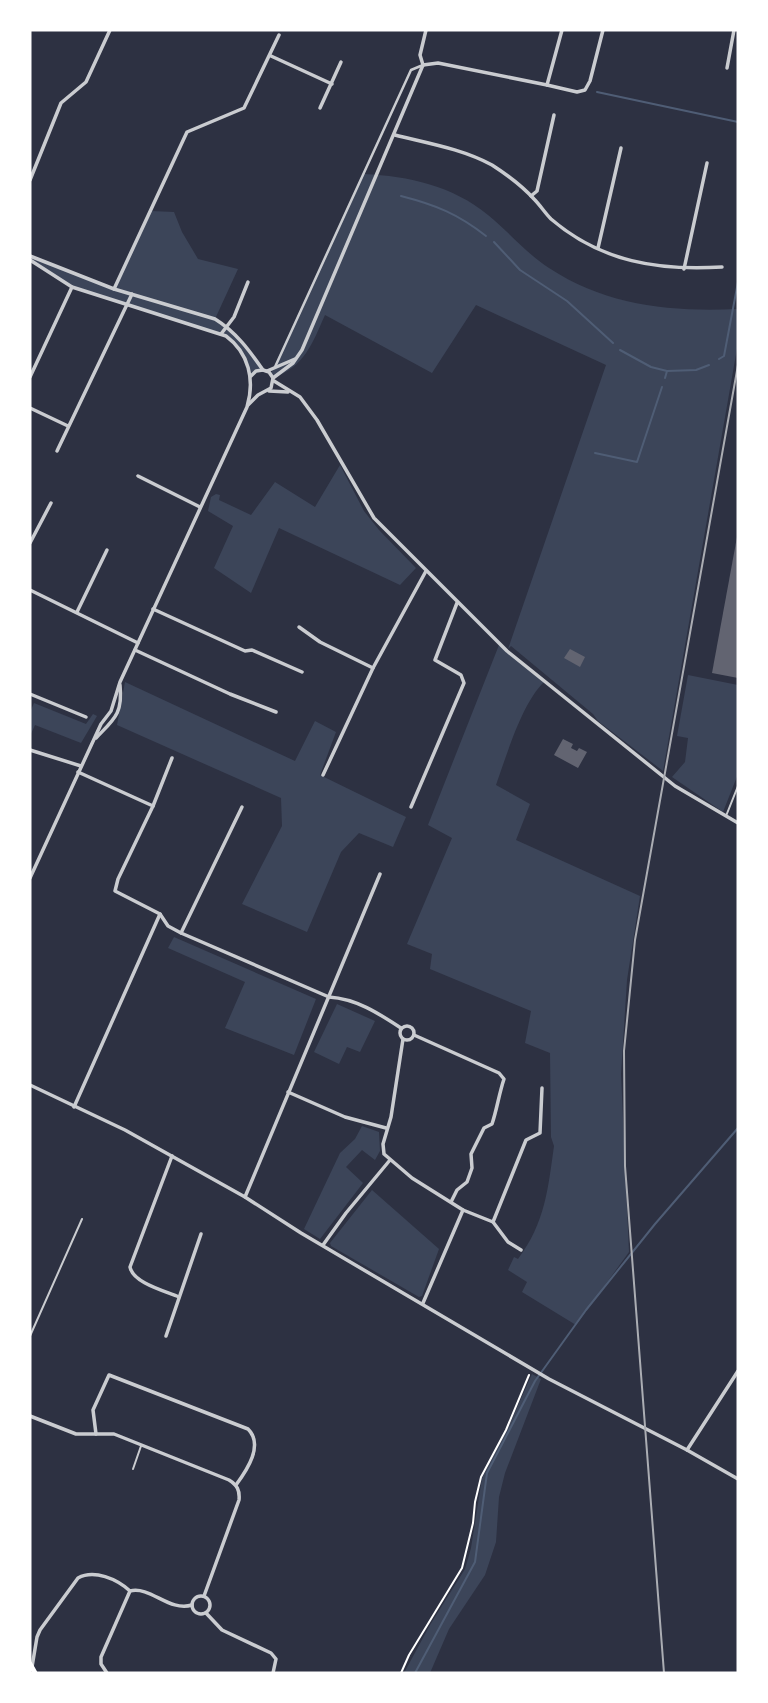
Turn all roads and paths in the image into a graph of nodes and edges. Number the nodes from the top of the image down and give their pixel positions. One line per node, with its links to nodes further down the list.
1 (110, 30): 18 (street)
2 (426, 30): 9 (street)
3 (562, 30): 12 (street)
4 (603, 30): 12 (street)
5 (734, 30): 10 (street)
6 (279, 35): 7 (street)
7 (271, 56): 11 (street); 26 (street)
8 (341, 62): 11 (street)
9 (423, 65): 12 (street); 15 (street); 32 (street)
10 (727, 68)
11 (332, 83): 13 (street)
12 (547, 85)
13 (320, 108)
14 (554, 115): 19 (street)
15 (395, 135): 19 (street); 31 (street)
16 (621, 148): 20 (street)
17 (707, 163): 23 (street)
18 (30, 180)
19 (531, 196): 20 (street)
20 (598, 248): 23 (street)
21 (30, 258): 25 (street); 26 (street)
22 (722, 267): 23 (street)
23 (684, 270)
24 (248, 282): 29 (street)
25 (72, 287): 28 (street); 35 (street)
26 (114, 289): 27 (street)
27 (132, 294): 28 (street); 29 (street)
28 (127, 304): 30 (street); 43 (street)
29 (226, 326): 30 (street); 33 (street)
30 (221, 334): 34 (street)
31 (296, 358): 32 (street); 36 (street)
32 (275, 367): 33 (street)
33 (265, 370): 34 (street); 36 (street)
34 (251, 376): 37 (street)
35 (30, 377)
36 (273, 380): 38 (street); 39 (street)
37 (251, 385): 40 (street); 41 (street)
38 (268, 391): 39 (street); 40 (street)
39 (290, 392): 50 (street)
40 (261, 393): 41 (street)
41 (247, 407): 47 (street)
42 (30, 408): 43 (street)
43 (68, 426): 44 (street)
44 (57, 451)
45 (138, 476): 47 (street)
46 (51, 503): 48 (street)
47 (200, 507): 53 (street)
48 (30, 544)
49 (107, 550): 54 (street)
50 (426, 571): 52 (street); 58 (street)
51 (30, 590): 54 (street)
52 (457, 603): 73 (street); 74 (street)
53 (153, 609): 56 (street); 59 (street)
54 (77, 612): 56 (street)
55 (299, 627): 58 (street)
56 (138, 643): 57 (street)
57 (135, 650): 60 (street); 62 (street)
58 (373, 668): 69 (street)
59 (302, 672)
60 (120, 682): 64 (street); 64 (street)
61 (30, 694): 63 (street)
62 (276, 712)
63 (86, 717)
64 (94, 740): 67 (street)
65 (30, 750): 67 (street)
66 (172, 758): 71 (street)
67 (81, 766): 68 (street)
68 (78, 772): 71 (street); 77 (street)
69 (323, 775)
70 (738, 786): 74 (lane)
71 (153, 806): 78 (street)
72 (242, 807): 79 (street)
73 (411, 807)
74 (725, 817): 75 (street)
75 (738, 824)
76 (380, 874): 80 (street)
77 (30, 878)
78 (160, 914): 79 (street); 87 (street)
79 (181, 933): 80 (street)
80 (329, 997): 81 (street); 86 (street)
81 (401, 1028): 82 (street); 83 (street)
82 (414, 1035): 83 (street); 92 (street)
83 (403, 1039): 88 (street)
84 (30, 1085): 87 (street)
85 (542, 1088): 95 (street)
86 (288, 1093): 88 (street); 91 (street)
87 (74, 1107): 89 (street)
88 (386, 1128): 90 (street)
89 (172, 1156): 91 (street); 99 (street)
90 (390, 1160): 92 (street); 97 (street)
91 (245, 1197): 97 (street)
92 (451, 1202): 93 (street)
93 (463, 1210): 95 (street); 100 (street)
94 (82, 1219): 101 (lane)
95 (493, 1222): 98 (street)
96 (201, 1234): 99 (street)
97 (323, 1245): 100 (street)
98 (521, 1250)
99 (179, 1297): 102 (street)
100 (423, 1303): 103 (street)
101 (30, 1336)
102 (166, 1336)
103 (532, 1368): 108 (street); 119 (path)
104 (738, 1371): 108 (street)
105 (30, 1416): 106 (street)
106 (96, 1434): 107 (street); 111 (street)
107 (142, 1445): 109 (lane); 111 (street)
108 (687, 1450): 110 (street)
109 (133, 1469)
110 (738, 1479)
111 (236, 1485): 113 (street)
112 (130, 1591): 114 (street); 116 (street); 117 (street)
113 (204, 1596): 114 (street); 115 (street)
114 (192, 1605): 115 (street)
115 (206, 1613): 118 (street)
116 (32, 1669)
117 (107, 1673)
118 (273, 1673)
119 (401, 1673)

